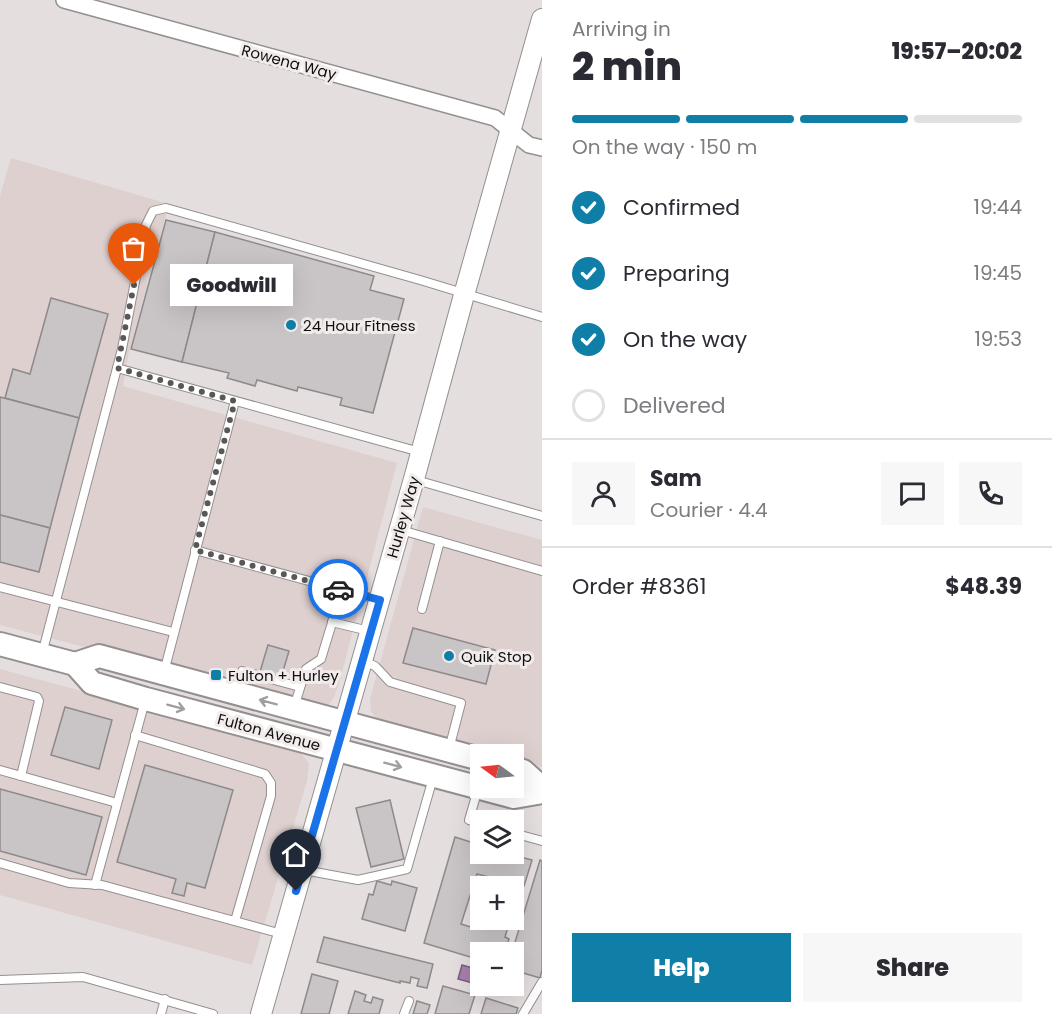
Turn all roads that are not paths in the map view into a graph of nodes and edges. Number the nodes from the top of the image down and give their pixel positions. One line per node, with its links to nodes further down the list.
1 (64, 0): 4 (street, Rowena Way)
2 (542, 19): 3 (street, Hurley Way)
3 (539, 44): 4 (street, Hurley Way)
4 (510, 131): 5 (street, Rowena Way); 6 (street, Hurley Way)
5 (542, 148)
6 (464, 295): 7 (lane); 8 (lane); 10 (street, Hurley Way)
7 (542, 317)
8 (117, 368): 9 (lane); 20 (lane)
9 (235, 401): 10 (lane); 15 (lane)
10 (420, 452): 11 (street, Hurley Way)
11 (414, 479): 12 (lane); 13 (street, Hurley Way)
12 (542, 516)
13 (400, 530): 14 (lane); 19 (street, Hurley Way)
14 (440, 541): 16 (lane); 21 (lane)
15 (195, 550): 18 (lane); 23 (lane)
16 (542, 571)
17 (0, 587): 20 (lane)
18 (342, 590): 19 (lane); 22 (lane)
19 (380, 600): 24 (street, Hurley Way)
20 (56, 602): 23 (lane); 26 (lane)
21 (422, 609)
22 (332, 622): 24 (lane); 31 (lane)
23 (173, 632): 29 (lane)
24 (370, 632): 27 (street, Hurley Way)
25 (0, 644): 26 (main road, Fulton Avenue)
26 (42, 656): 28 (main road, Fulton Avenue)
27 (362, 661): 35 (street, Hurley Way); 38 (lane)
28 (75, 664): 29 (main road, Fulton Avenue); 33 (main road, Fulton Avenue)
29 (163, 674): 32 (main road, Fulton Avenue)
30 (0, 687): 43 (lane)
31 (300, 687): 32 (lane); 34 (lane)
32 (236, 693): 34 (main road, Fulton Avenue, one-way to 32)
33 (146, 699): 36 (lane); 37 (main road, Fulton Avenue, one-way to 37)
34 (293, 709): 35 (main road, Fulton Avenue)
35 (344, 722): 37 (street, Hurley Way); 38 (main road, Fulton Avenue)
36 (135, 735): 47 (lane); 53 (lane)
37 (337, 750): 42 (main road, Fulton Avenue, one-way to 42); 51 (street, Hurley Way)
38 (448, 750): 39 (main road, Fulton Avenue)
39 (470, 756)
40 (0, 770): 43 (lane)
41 (524, 772): 45 (main road, Fulton Avenue)
42 (434, 775): 44 (main road, Fulton Avenue); 51 (lane)
43 (21, 776): 47 (lane)
44 (470, 785)
45 (542, 790): 46 (main road, Fulton Avenue)
46 (524, 795)
47 (117, 803): 52 (lane)
48 (524, 836): 49 (lane)
49 (542, 841)
50 (0, 863): 52 (lane)
51 (302, 870): 54 (street, Hurley Way)
52 (95, 885): 53 (lane)
53 (235, 921): 54 (lane)
54 (284, 935): 61 (street, Hurley Way)
55 (0, 980): 57 (lane)
56 (542, 982): 63 (lane)
57 (165, 999): 59 (lane); 60 (lane)
58 (409, 1001): 62 (lane)
59 (161, 1014)
60 (213, 1014)
61 (261, 1014)
62 (404, 1014)
63 (523, 1014)

